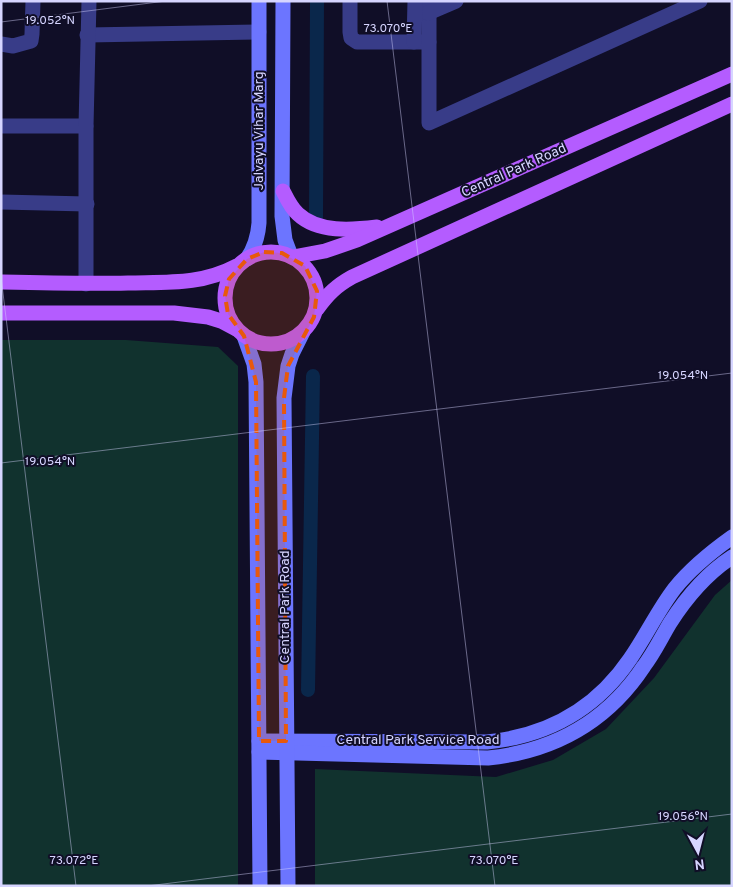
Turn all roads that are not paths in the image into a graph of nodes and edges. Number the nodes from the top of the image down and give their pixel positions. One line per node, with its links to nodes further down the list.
1 (33, 1): 13 (street)
2 (89, 1): 11 (street)
3 (259, 1): 10 (main road, Jalvayu Vihar Marg)
4 (283, 1): 18 (main road, Jalvayu Vihar Marg)
5 (350, 1): 12 (street)
6 (415, 1): 12 (street)
7 (456, 1): 9 (street)
8 (700, 1): 12 (street)
9 (428, 7): 12 (street)
10 (259, 32): 11 (street); 23 (main road, Jalvayu Vihar Marg)
11 (88, 35): 17 (street)
12 (421, 42)
13 (1, 44)
14 (732, 74): 21 (main road, Central Park Road)
15 (732, 104): 26 (main road, Central Park Road)
16 (1, 126): 17 (street)
17 (86, 126): 20 (street)
18 (282, 191): 21 (main road); 22 (main road, Jalvayu Vihar Marg)
19 (1, 202): 20 (street)
20 (87, 204): 25 (street)
21 (391, 226): 22 (main road, Central Park Road)
22 (292, 257): 23 (main road); 26 (main road)
23 (243, 261): 25 (main road); 29 (main road)
24 (1, 282): 25 (main road)
25 (86, 284)
26 (317, 309): 28 (main road)
27 (1, 313): 29 (main road)
28 (303, 332): 29 (main road); 33 (main road, Central Park Road)
29 (241, 333): 32 (main road, Central Park Road)
30 (732, 537): 33 (main road, Central Park Service Road)
31 (732, 557): 33 (main road, Central Park Service Road)
32 (259, 746): 33 (main road); 34 (main road, Central Park Road)
33 (287, 747): 35 (main road, Central Park Road)
34 (260, 886)
35 (288, 886)

